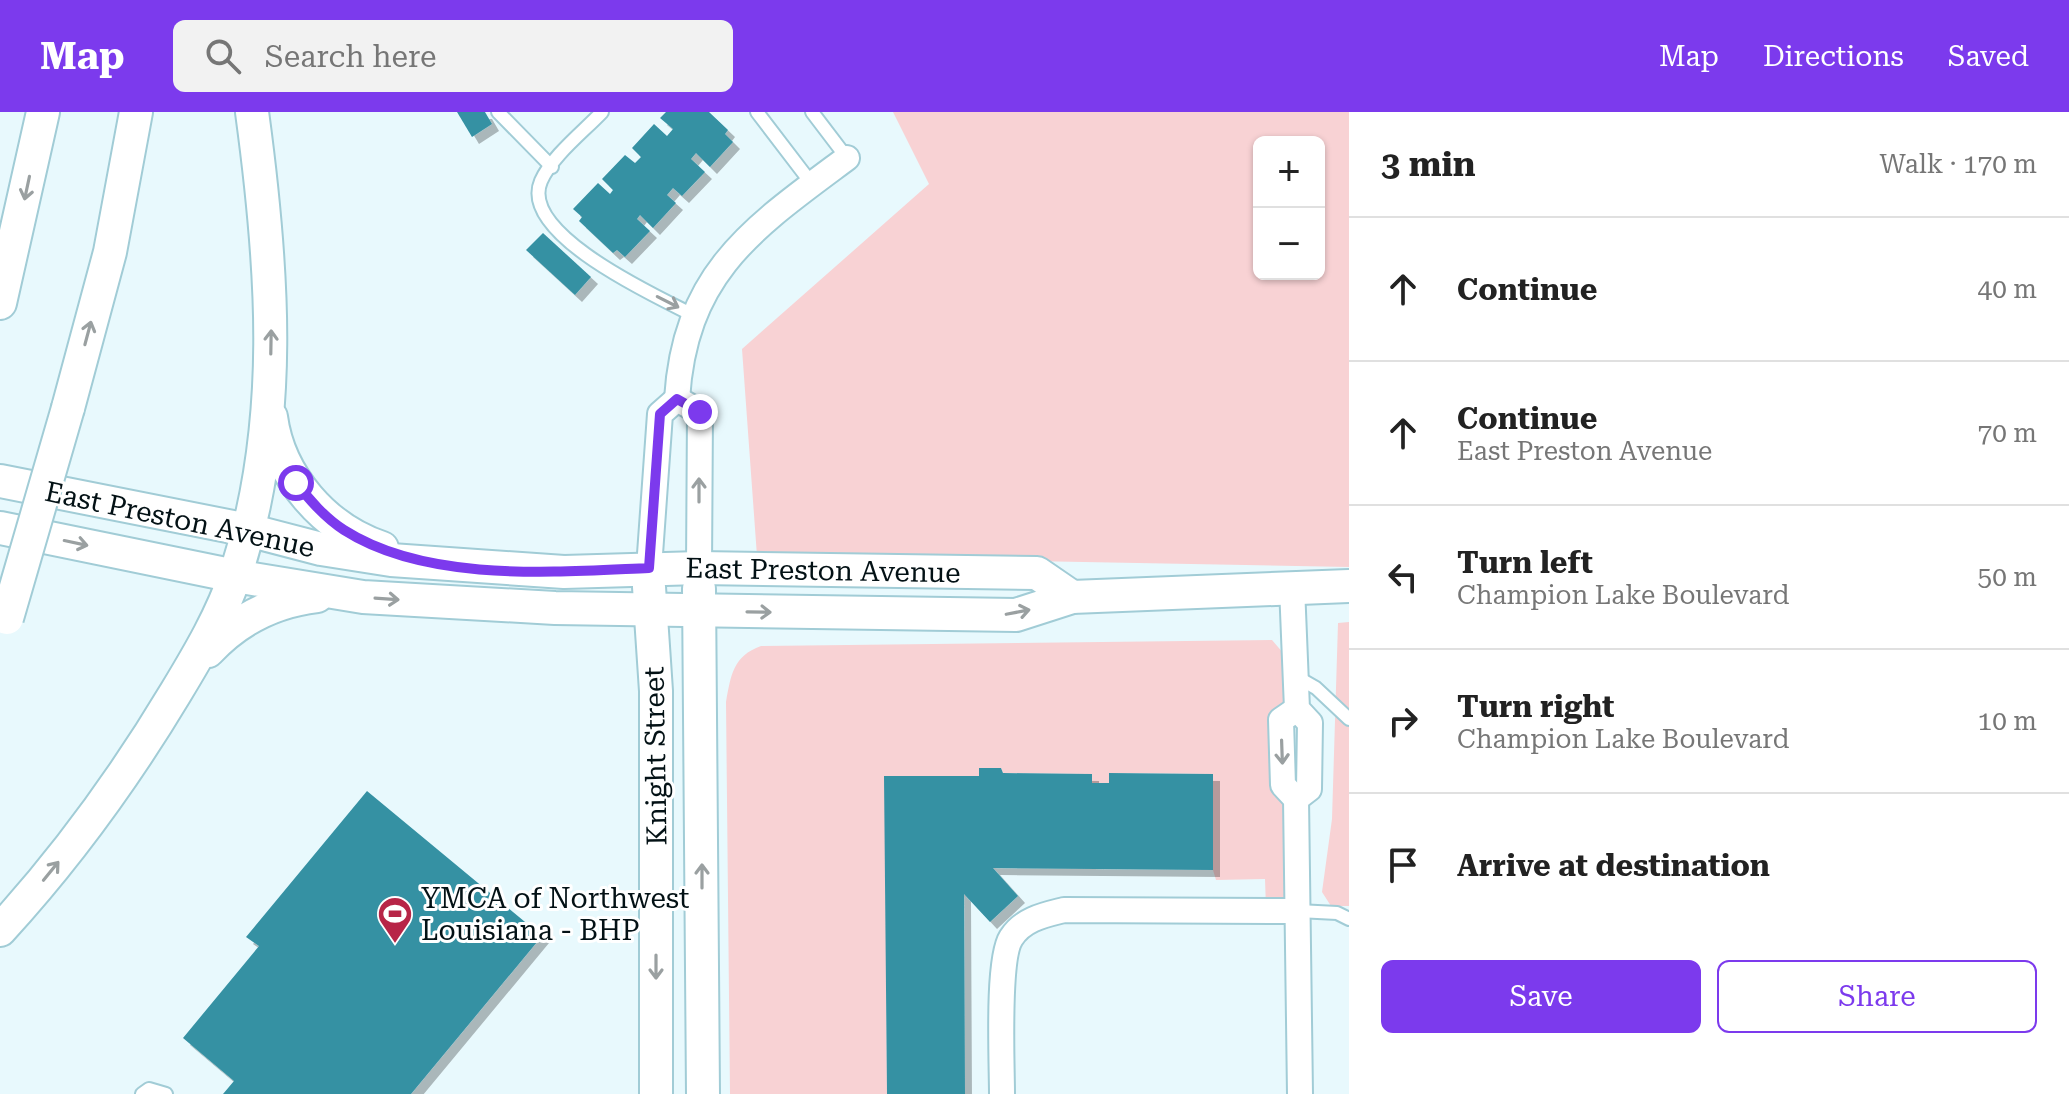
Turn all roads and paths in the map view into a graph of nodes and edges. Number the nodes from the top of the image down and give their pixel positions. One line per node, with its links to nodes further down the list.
1 (43, 112): 11 (street, one-way to 11)
2 (136, 112): 28 (street, one-way to 2, bridge)
3 (252, 112): 13 (street, one-way to 3)
4 (498, 112): 9 (lane)
5 (602, 112): 9 (lane)
6 (757, 112): 10 (lane)
7 (812, 112): 8 (lane)
8 (847, 158): 10 (street)
9 (552, 167): 12 (lane, one-way to 12)
10 (812, 184): 12 (street)
11 (0, 303)
12 (693, 315): 14 (street)
13 (268, 395): 17 (street); 18 (street)
14 (677, 399): 19 (street); 20 (street, one-way to 14)
15 (0, 481): 17 (street, East Preston Avenue)
16 (0, 528): 21 (street, East Preston Avenue, one-way to 21)
17 (248, 530): 18 (street, East Preston Avenue); 21 (street)
18 (423, 562): 19 (street, East Preston Avenue)
19 (649, 568): 20 (street, East Preston Avenue); 26 (street, Knight Street)
20 (699, 568): 25 (street, East Preston Avenue); 27 (street, Knight Street)
21 (235, 576): 24 (street, East Preston Avenue); 29 (street)
22 (1349, 586): 23 (street, East Preston Avenue)
23 (1292, 587): 25 (street, East Preston Avenue); 30 (street)
24 (340, 594): 26 (street, East Preston Avenue, one-way to 26); 29 (street)
25 (1072, 597): 27 (street, East Preston Avenue, one-way to 25)
26 (650, 609): 27 (street, East Preston Avenue); 37 (street, Knight Street, one-way to 37)
27 (700, 611): 38 (street, Knight Street, one-way to 27)
28 (3, 628)
29 (187, 674): 34 (street, one-way to 29)
30 (1295, 676): 31 (lane); 32 (street)
31 (1349, 719)
32 (1298, 911): 33 (lane); 39 (street); 40 (street)
33 (1349, 919)
34 (0, 930)
35 (142, 1094): 36 (lane)
36 (166, 1094)
37 (656, 1094)
38 (703, 1094)
39 (1002, 1094)
40 (1300, 1094)

